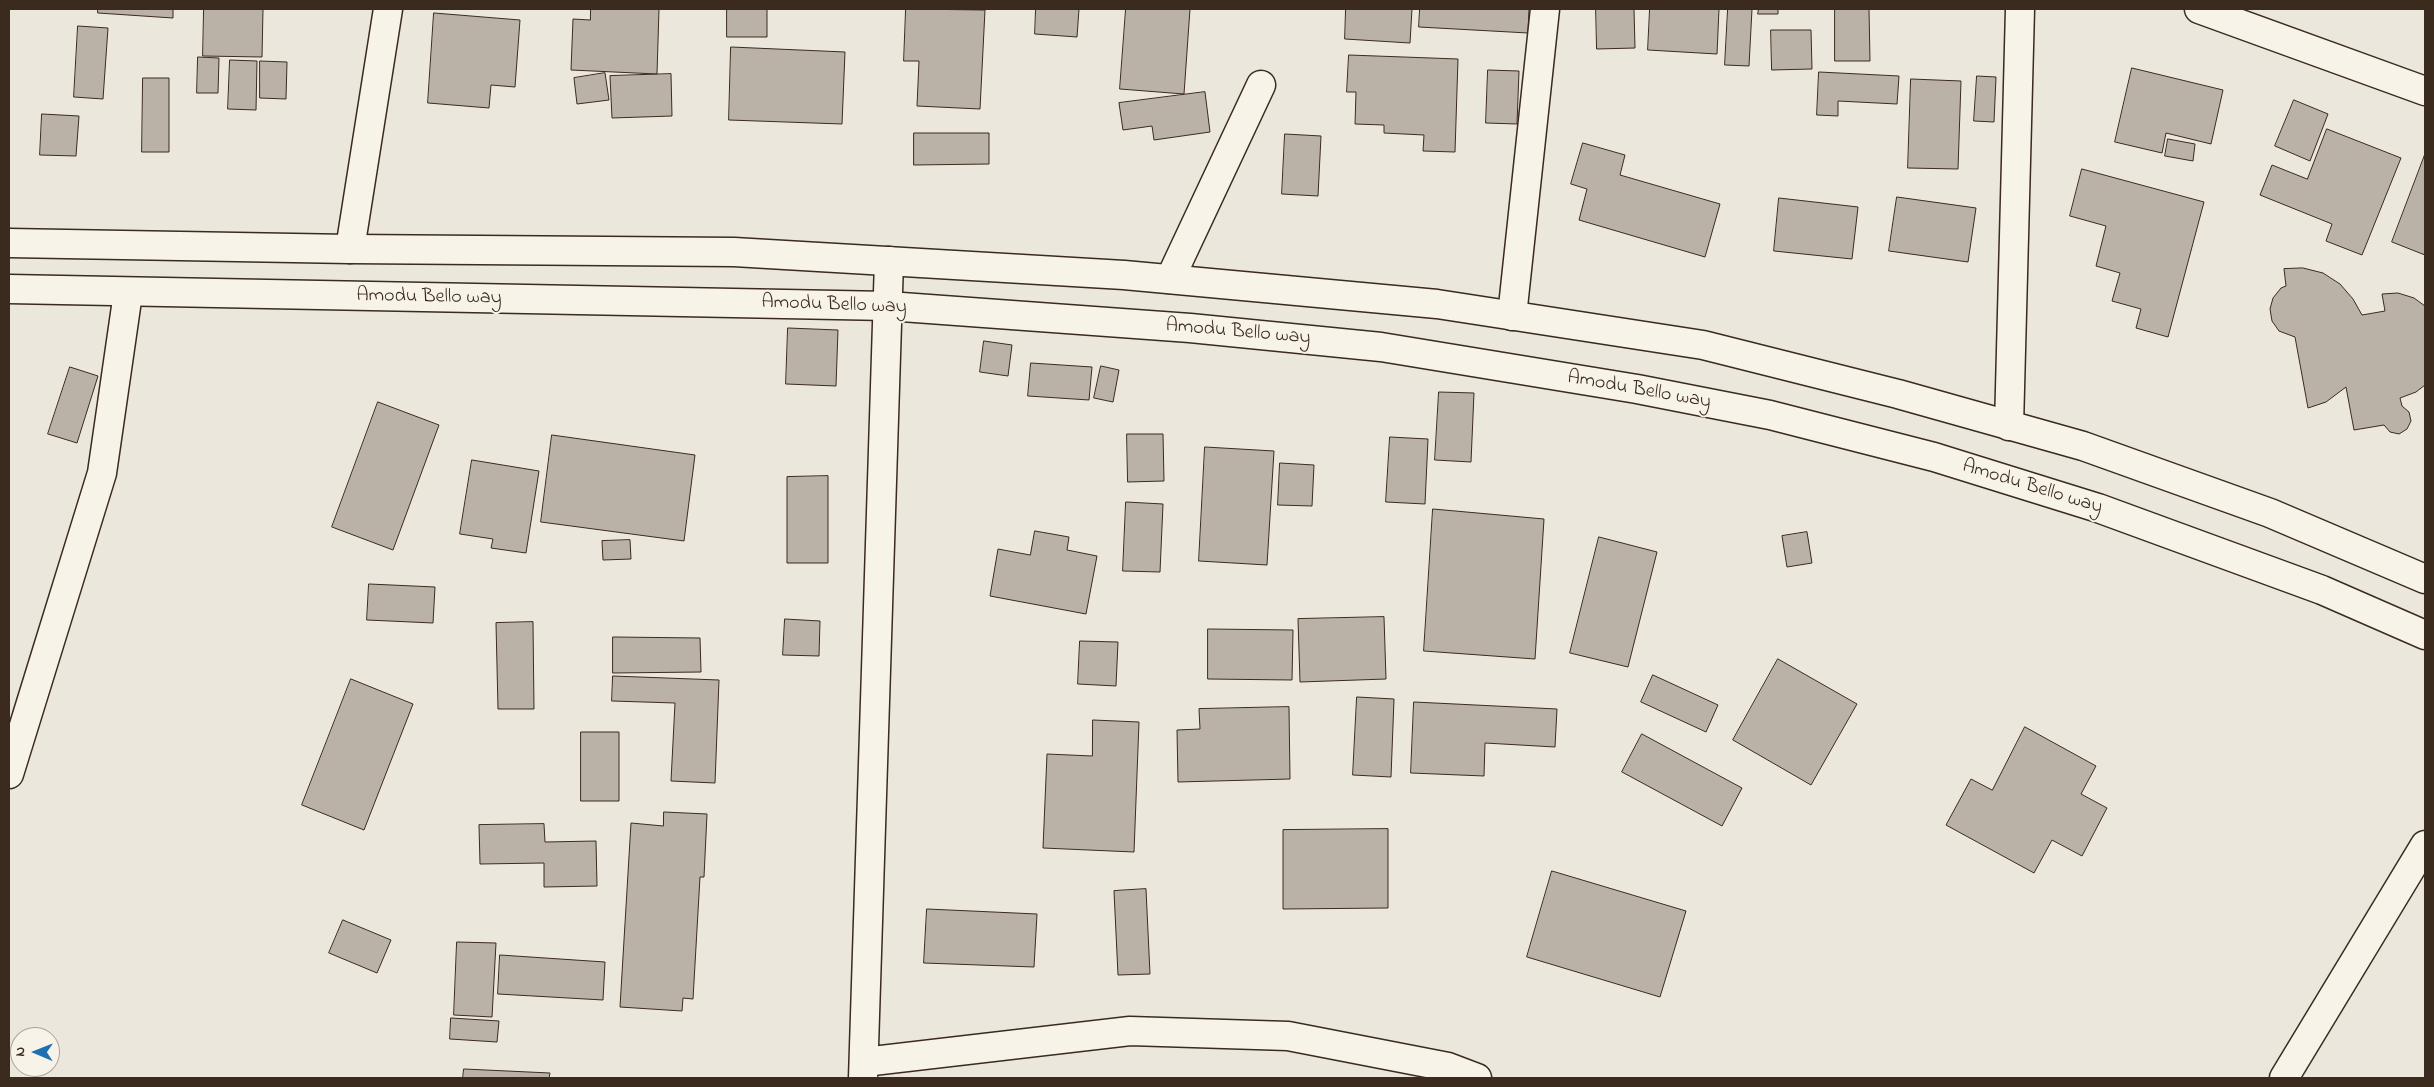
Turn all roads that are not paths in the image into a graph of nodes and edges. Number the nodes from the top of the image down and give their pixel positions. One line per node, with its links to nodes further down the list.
1 (388, 9): 8 (main road)
2 (1545, 9): 14 (main road)
3 (2020, 9): 15 (main road)
4 (2199, 9): 6 (main road)
5 (1261, 85): 10 (main road)
6 (2425, 91)
7 (9, 243): 8 (main road)
8 (350, 249): 9 (main road)
9 (889, 261): 10 (main road); 13 (main road)
10 (1170, 279): 14 (main road)
11 (9, 289): 12 (main road, Amodu Bello way)
12 (128, 293): 13 (main road, Amodu Bello way); 18 (main road)
13 (888, 306): 17 (main road, Amodu Bello way); 20 (main road)
14 (1512, 316): 15 (main road)
15 (2009, 426): 16 (main road)
16 (2425, 579)
17 (2425, 635)
18 (9, 774)
19 (2425, 845): 22 (main road)
20 (864, 1070): 21 (main road)
21 (1477, 1078)
22 (2284, 1078)

